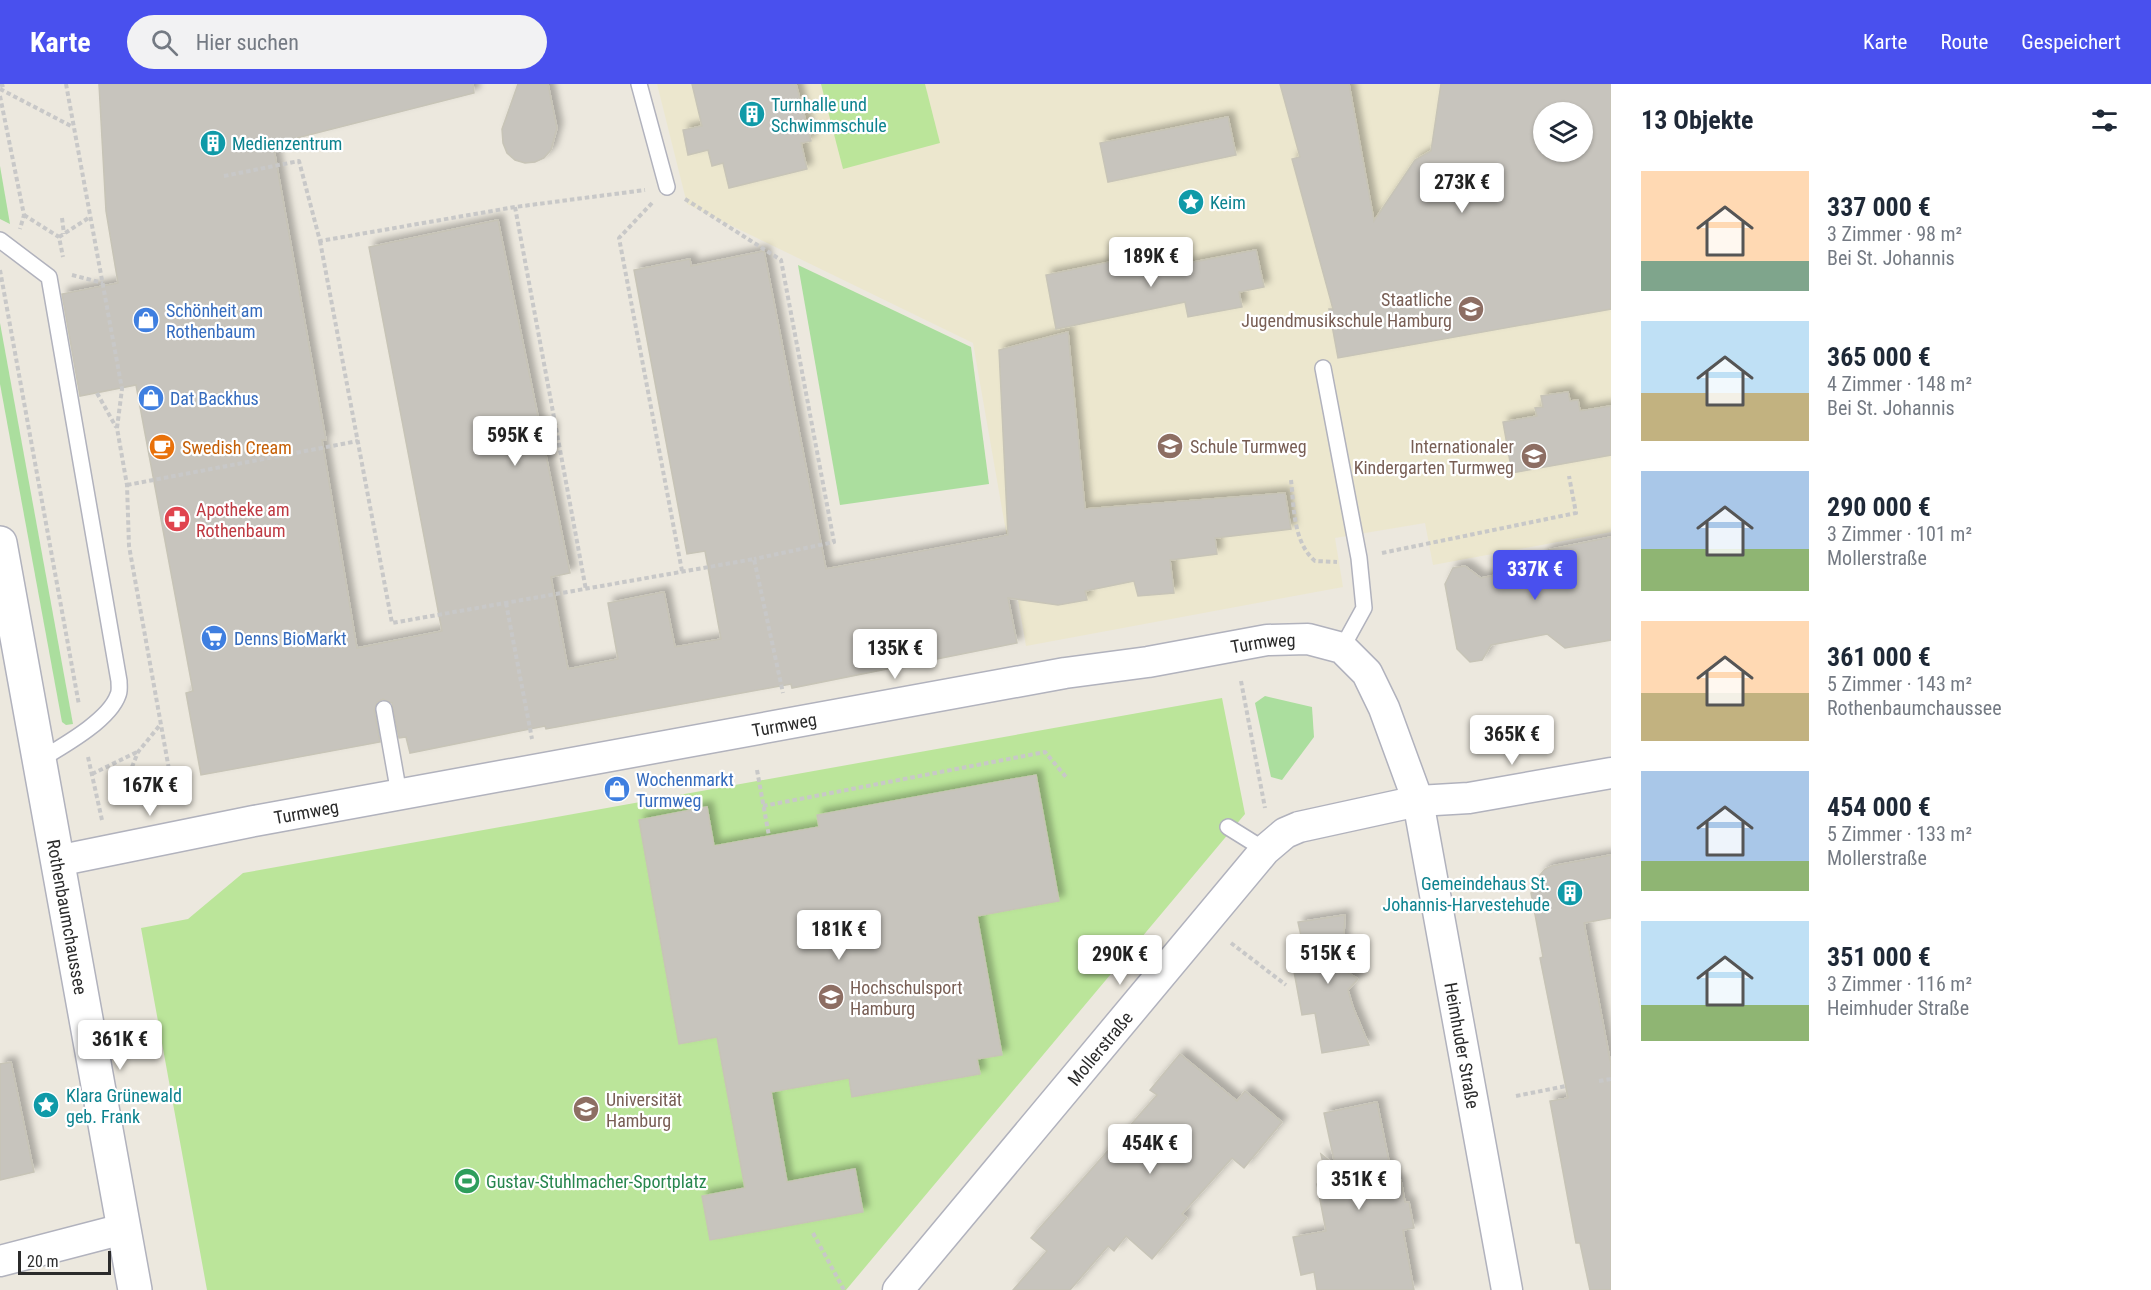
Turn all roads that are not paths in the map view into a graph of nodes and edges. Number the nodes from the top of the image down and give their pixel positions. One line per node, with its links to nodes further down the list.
1 (639, 84): 2 (lane)
2 (667, 188)
3 (0, 240): 8 (lane)
4 (1323, 368): 6 (lane)
5 (0, 543): 8 (main road, Rothenbaumchaussee)
6 (1342, 648): 10 (street, Turmweg); 11 (street)
7 (384, 709): 10 (lane)
8 (38, 761): 14 (main road, Rothenbaumchaussee)
9 (1611, 773): 11 (street, Mollerstraße)
10 (399, 794): 14 (street, Turmweg)
11 (1418, 801): 13 (street, Mollerstraße); 19 (street, Heimhuder Straße)
12 (1228, 826): 13 (lane)
13 (1265, 850): 18 (street, Mollerstraße)
14 (57, 861): 15 (main road, Rothenbaumchaussee)
15 (123, 1229): 16 (street); 17 (main road, Rothenbaumchaussee)
16 (0, 1261)
17 (135, 1290)
18 (898, 1290)
19 (1507, 1290)

